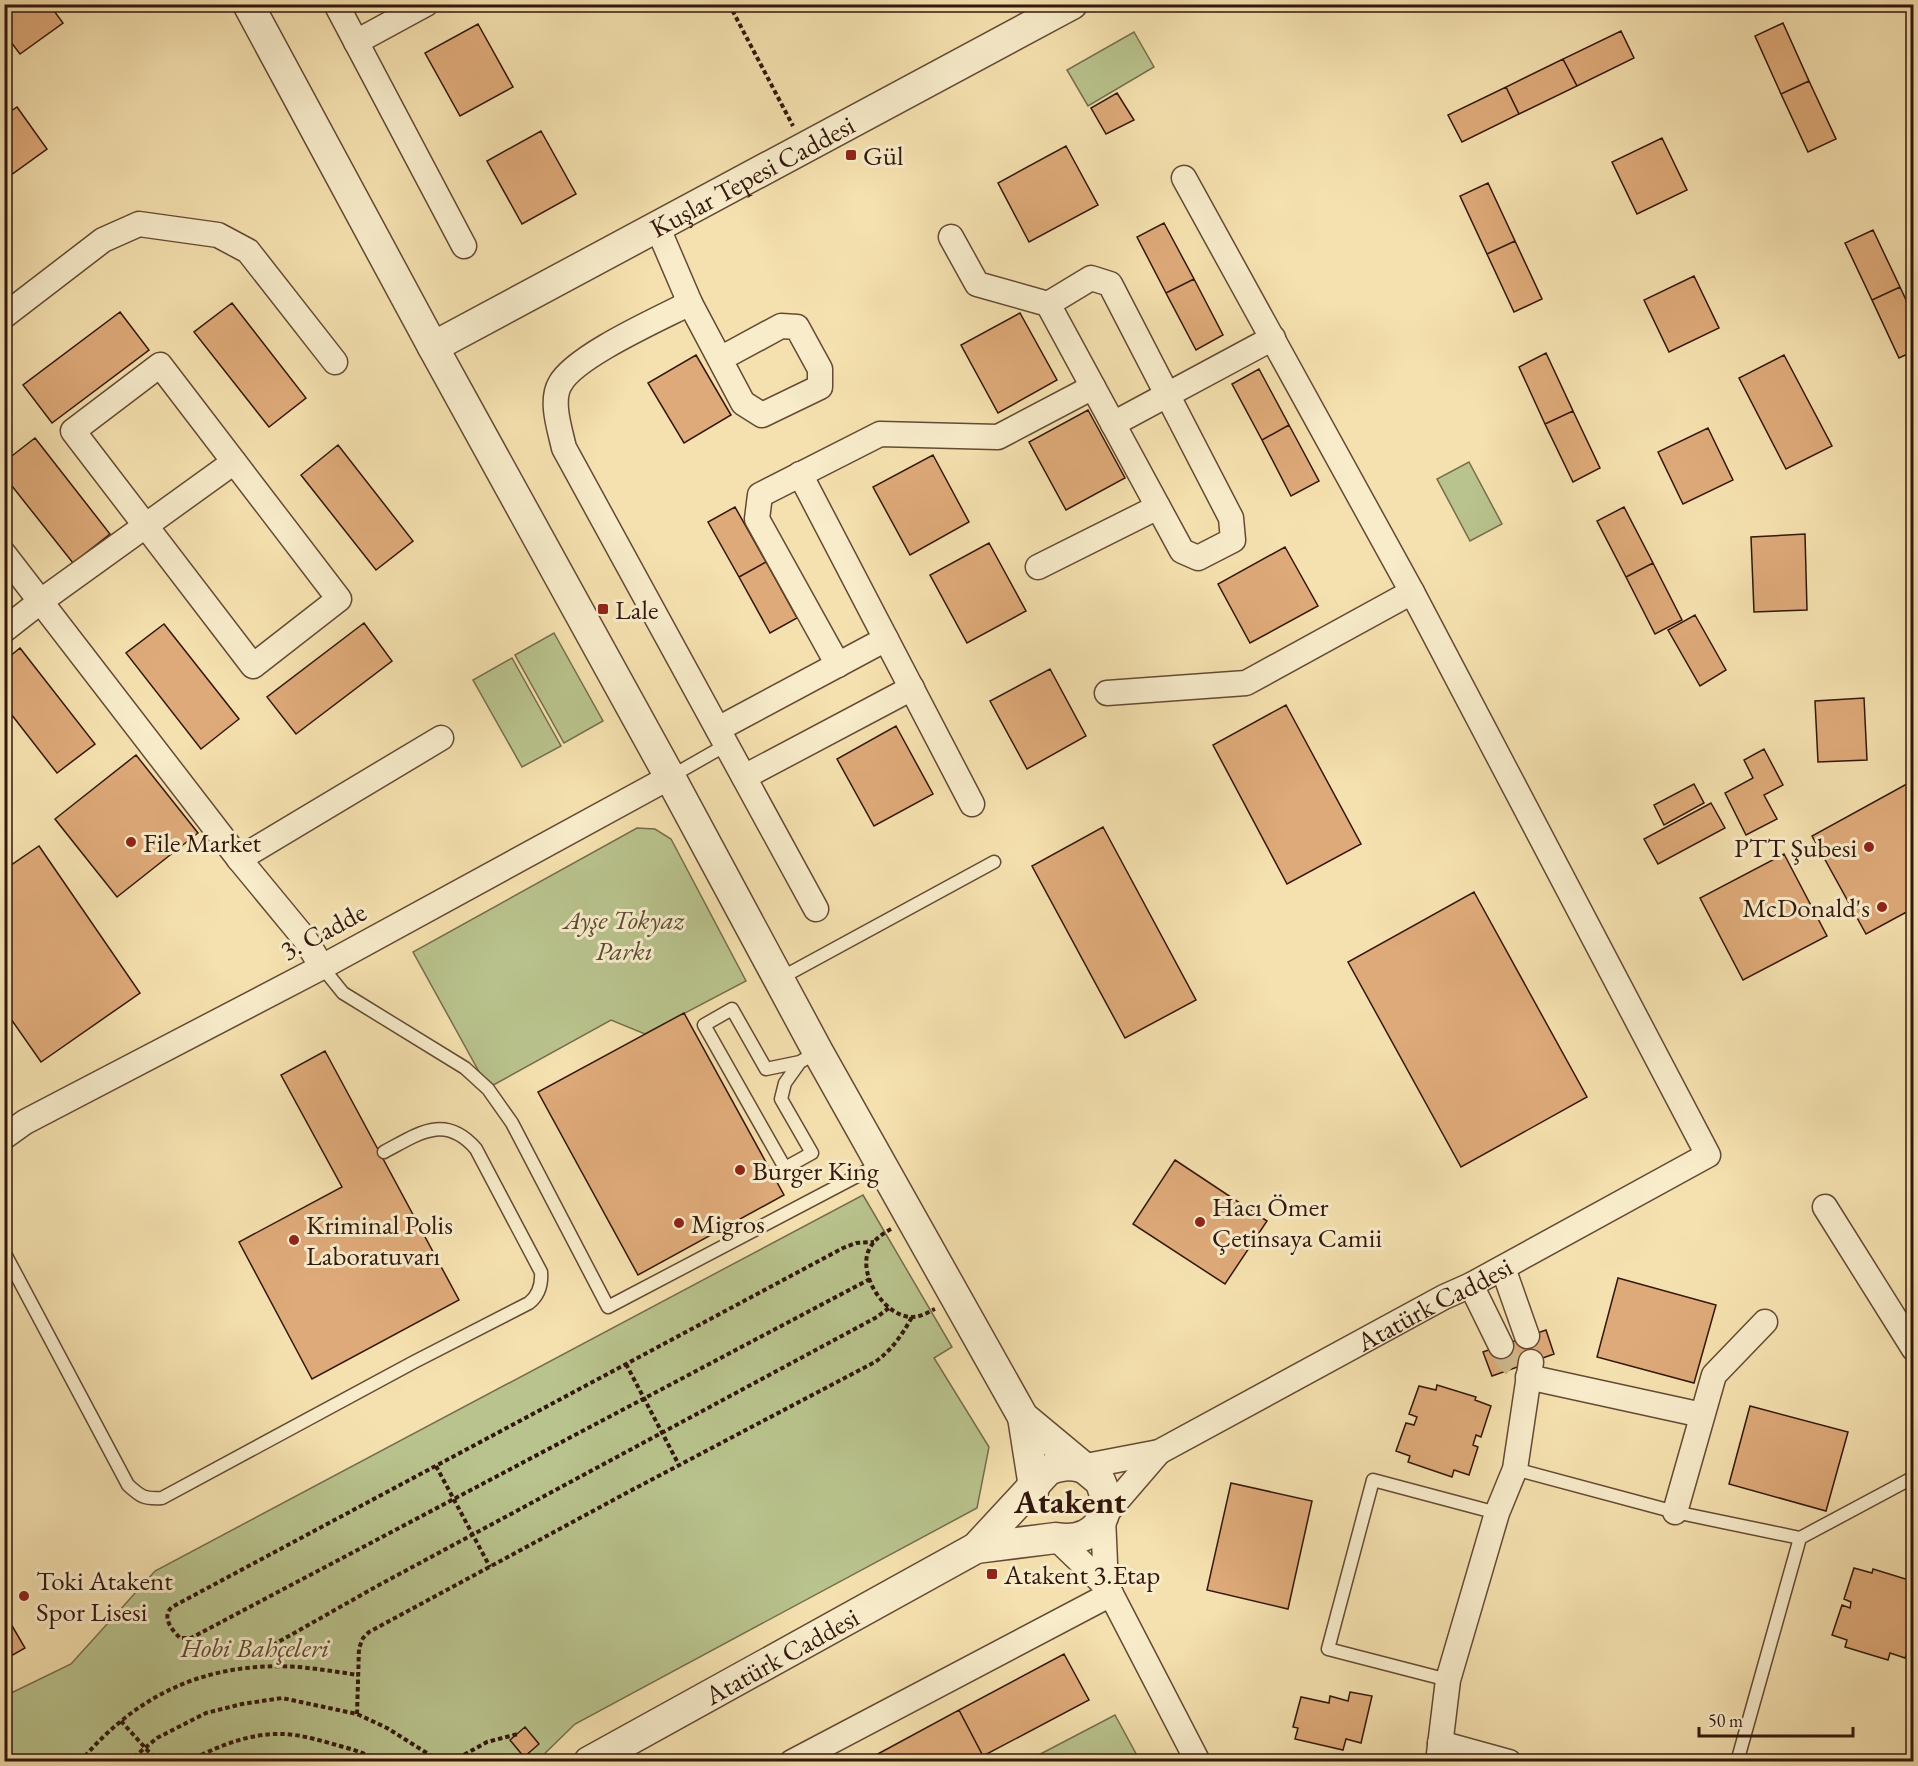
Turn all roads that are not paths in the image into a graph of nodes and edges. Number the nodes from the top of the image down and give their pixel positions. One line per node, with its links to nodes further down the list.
1 (249, 4): 14 (street)
2 (336, 4): 5 (street)
3 (426, 4): 5 (street)
4 (1072, 4): 7 (street, Kuşlar Tepesi Caddesi)
5 (356, 42): 9 (street)
6 (1184, 178): 13 (street)
7 (657, 226): 10 (street); 14 (street, Kuşlar Tepesi Caddesi)
8 (951, 237): 11 (street)
9 (464, 246)
10 (690, 303): 15 (street); 33 (street)
11 (1048, 304): 17 (street); 18 (street)
12 (4, 316): 16 (street)
13 (1274, 339): 18 (street); 26 (street)
14 (433, 347): 35 (street)
15 (720, 359)
16 (335, 362)
17 (1093, 387): 19 (street); 21 (street)
18 (1167, 395): 19 (street); 22 (street)
19 (1113, 424): 22 (street)
20 (234, 462): 23 (street); 23 (street); 23 (street)
21 (800, 474): 29 (street); 30 (street)
22 (1158, 507): 25 (street)
23 (146, 526): 27 (street)
24 (4, 554): 27 (street)
25 (1038, 567)
26 (1412, 592): 32 (street); 49 (street, Atatürk Caddesi)
27 (41, 601): 28 (street); 38 (street)
28 (4, 630)
29 (886, 639): 30 (street); 31 (street)
30 (838, 665): 33 (street)
31 (912, 688): 36 (street); 37 (street)
32 (1107, 693)
33 (722, 737): 35 (lane); 36 (street)
34 (441, 738): 38 (street)
35 (670, 777): 41 (street, 3. Cadde); 42 (street)
36 (744, 777): 40 (street)
37 (972, 804)
38 (239, 859): 41 (street)
39 (994, 862): 42 (lane)
40 (816, 909)
41 (322, 967): 44 (street, 3. Cadde); 46 (lane)
42 (779, 980): 43 (street)
43 (809, 1057): 43 (lane); 46 (street)
44 (4, 1137)
45 (384, 1152): 48 (lane)
46 (881, 1163): 56 (street)
47 (1825, 1207): 54 (street)
48 (4, 1252)
49 (1503, 1268): 50 (street, Atatürk Caddesi); 52 (street)
50 (1471, 1285): 53 (street); 57 (street, Atatürk Caddesi)
51 (1765, 1322): 55 (street)
52 (1527, 1336)
53 (1501, 1346)
54 (1914, 1350)
55 (1702, 1415): 59 (street); 62 (street)
56 (1023, 1417): 58 (street); 61 (street)
57 (1159, 1452): 58 (street); 64 (street)
58 (1081, 1467): 61 (street); 64 (street)
59 (1515, 1469): 62 (lane); 63 (street)
60 (1914, 1478): 66 (lane)
61 (1034, 1487): 65 (street); 67 (street)
62 (1675, 1512): 66 (lane)
63 (1497, 1513): 69 (street); 69 (lane)
64 (1103, 1517): 65 (street); 68 (street)
65 (1056, 1538): 67 (street); 68 (street)
66 (1800, 1538): 76 (lane)
67 (976, 1548): 72 (street, Atatürk Caddesi)
68 (1109, 1590): 71 (street); 74 (street)
69 (1448, 1680): 70 (street)
70 (1439, 1752): 75 (street)
71 (818, 1756): 73 (street)
72 (589, 1761)
73 (792, 1761)
74 (1198, 1761)
75 (1509, 1761)
76 (1737, 1761)

